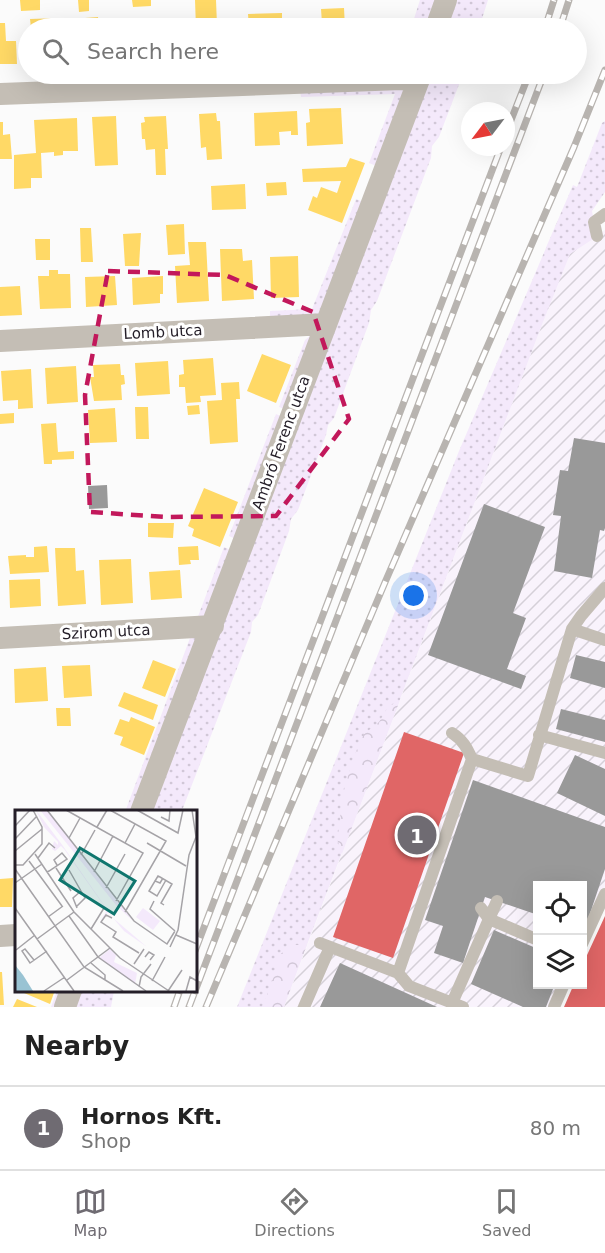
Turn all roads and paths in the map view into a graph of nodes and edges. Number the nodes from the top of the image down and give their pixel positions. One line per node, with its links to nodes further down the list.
1 (446, 0): 2 (street)
2 (440, 18)
3 (267, 84): 5 (street)
4 (417, 84): 8 (street, Ambró Ferenc utca)
5 (0, 94)
6 (605, 214): 7 (lane)
7 (597, 236)
8 (326, 324): 9 (street, Lomb utca); 11 (street, Ambró Ferenc utca)
9 (0, 341)
10 (605, 588): 12 (lane)
11 (213, 626): 13 (street, Szirom utca); 19 (street, Ambró Ferenc utca)
12 (572, 629): 14 (lane); 16 (lane)
13 (0, 638)
14 (605, 640)
15 (452, 734): 18 (lane)
16 (539, 735): 17 (lane); 18 (lane)
17 (605, 753)
18 (472, 759): 27 (lane)
19 (142, 810)
20 (605, 894): 24 (lane)
21 (497, 901): 22 (lane)
22 (485, 913): 26 (lane); 30 (lane)
23 (15, 935): 25 (street)
24 (586, 935)
25 (0, 936)
26 (533, 938)
27 (398, 973): 30 (lane); 32 (lane)
28 (562, 989): 33 (lane)
29 (70, 992): 31 (street)
30 (458, 1005)
31 (65, 1007)
32 (304, 1007)
33 (554, 1007)

